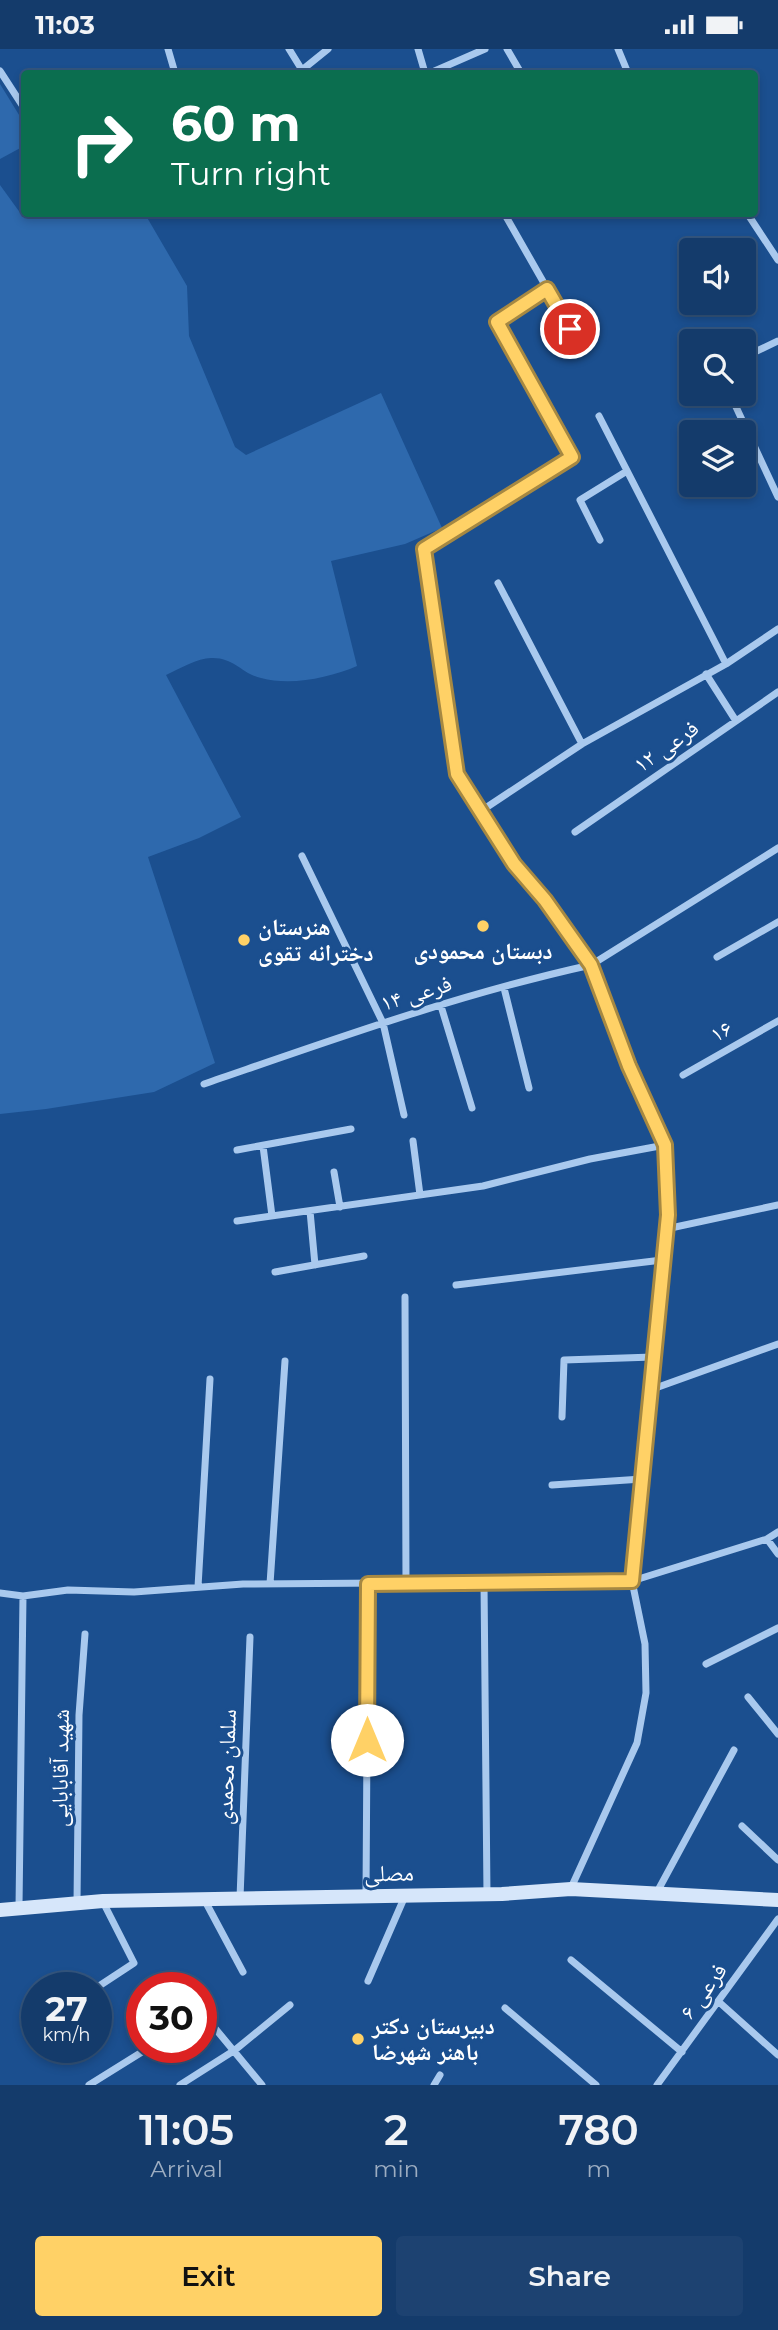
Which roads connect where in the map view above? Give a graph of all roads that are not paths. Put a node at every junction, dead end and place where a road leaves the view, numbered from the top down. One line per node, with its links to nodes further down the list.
1 (168, 49): 8 (street)
2 (289, 49): 3 (street)
3 (328, 49)
4 (418, 49): 9 (street)
5 (485, 49): 10 (street)
6 (507, 49): 11 (street)
7 (618, 49): 12 (street)
8 (174, 70)
9 (426, 70)
10 (434, 70)
11 (519, 70)
12 (627, 70)
13 (0, 71): 14 (street)
14 (21, 103)
15 (506, 217): 18 (street)
16 (750, 217): 17 (street)
17 (778, 260)
18 (547, 289): 20 (street); 34 (street)
19 (778, 341): 21 (street)
20 (581, 348)
21 (756, 351)
22 (736, 406): 25 (street)
23 (599, 416): 24 (street)
24 (627, 471): 26 (street); 29 (street)
25 (778, 497)
26 (600, 540)
27 (498, 583): 33 (street)
28 (778, 629): 29 (street)
29 (726, 664): 30 (street)
30 (706, 674): 32 (street); 33 (street)
31 (778, 692): 32 (street, فرعی ۱۲)
32 (736, 721): 35 (street, فرعی ۱۲)
33 (582, 744): 34 (street)
34 (481, 811): 40 (street)
35 (575, 832)
36 (778, 848): 40 (street, فرعی ۱۴)
37 (302, 856): 44 (street)
38 (778, 922): 39 (street)
39 (717, 957)
40 (591, 965): 41 (street, فرعی ۱۴); 52 (street)
41 (504, 988): 42 (street, فرعی ۱۴); 47 (street)
42 (441, 1006): 44 (street, فرعی ۱۴); 48 (street)
43 (778, 1021): 45 (street, ۱۶)
44 (383, 1023): 46 (street, فرعی ۱۴); 49 (street)
45 (683, 1075)
46 (205, 1084)
47 (529, 1088)
48 (471, 1108)
49 (404, 1115)
50 (351, 1129): 53 (street)
51 (413, 1141): 56 (street)
52 (665, 1145): 56 (street); 62 (street)
53 (263, 1146): 54 (street); 60 (street)
54 (237, 1150)
55 (334, 1172): 58 (street)
56 (420, 1195): 58 (street)
57 (778, 1205): 62 (street)
58 (340, 1207): 59 (street)
59 (310, 1211): 60 (street); 65 (street)
60 (272, 1216): 61 (street)
61 (237, 1221)
62 (666, 1229): 64 (street)
63 (364, 1256): 65 (street)
64 (662, 1260): 67 (street); 70 (street)
65 (315, 1265): 66 (street)
66 (275, 1272)
67 (456, 1286)
68 (405, 1297): 83 (street)
69 (778, 1344): 73 (street)
70 (653, 1357): 73 (street); 74 (street)
71 (285, 1361): 81 (street)
72 (210, 1379): 85 (street)
73 (650, 1390): 75 (street)
74 (562, 1417)
75 (642, 1479): 76 (street); 80 (street)
76 (552, 1485)
77 (778, 1532): 78 (street)
78 (767, 1539): 79 (street); 80 (street)
79 (778, 1554)
80 (632, 1581): 84 (street); 97 (street)
81 (271, 1584): 82 (street); 85 (street)
82 (368, 1584): 83 (street); 100 (street)
83 (406, 1584): 84 (street)
84 (484, 1584): 98 (street)
85 (198, 1587): 87 (street)
86 (0, 1593): 87 (street)
87 (23, 1596): 107 (street)
88 (778, 1628): 91 (street)
89 (85, 1634): 106 (street, شهید آقابابایی)
90 (250, 1637): 102 (street, سلمان محمدی)
91 (706, 1664)
92 (748, 1697): 93 (street)
93 (778, 1734)
94 (734, 1750): 99 (street)
95 (742, 1826): 96 (street)
96 (778, 1860)
97 (571, 1889): 98 (street, مصلی); 99 (street, مصلی)
98 (487, 1894): 101 (street, مصلی)
99 (656, 1894): 104 (street, مصلی)
100 (366, 1896): 101 (street, مصلی); 102 (street, مصلی)
101 (405, 1896): 113 (street)
102 (240, 1898): 103 (street, مصلی)
103 (204, 1899): 105 (street, مصلی); 111 (street)
104 (778, 1900)
105 (103, 1901): 106 (street, مصلی); 112 (street)
106 (77, 1903): 107 (street, مصلی)
107 (19, 1907): 108 (street, مصلی)
108 (0, 1910)
109 (778, 1919): 114 (street, فرعی ۶)
110 (570, 1960): 119 (street)
111 (243, 1972)
112 (112, 1977)
113 (368, 1981)
114 (719, 2002): 119 (street, فرعی ۶); 120 (street)
115 (290, 2005): 118 (street)
116 (505, 2008): 127 (street)
117 (217, 2030): 118 (street)
118 (235, 2050): 124 (street); 125 (street)
119 (682, 2052): 128 (street, فرعی ۶)
120 (778, 2055)
121 (126, 2062): 123 (street)
122 (440, 2075): 126 (street)
123 (89, 2085)
124 (180, 2085)
125 (262, 2085)
126 (434, 2085)
127 (596, 2085)
128 (657, 2085)

